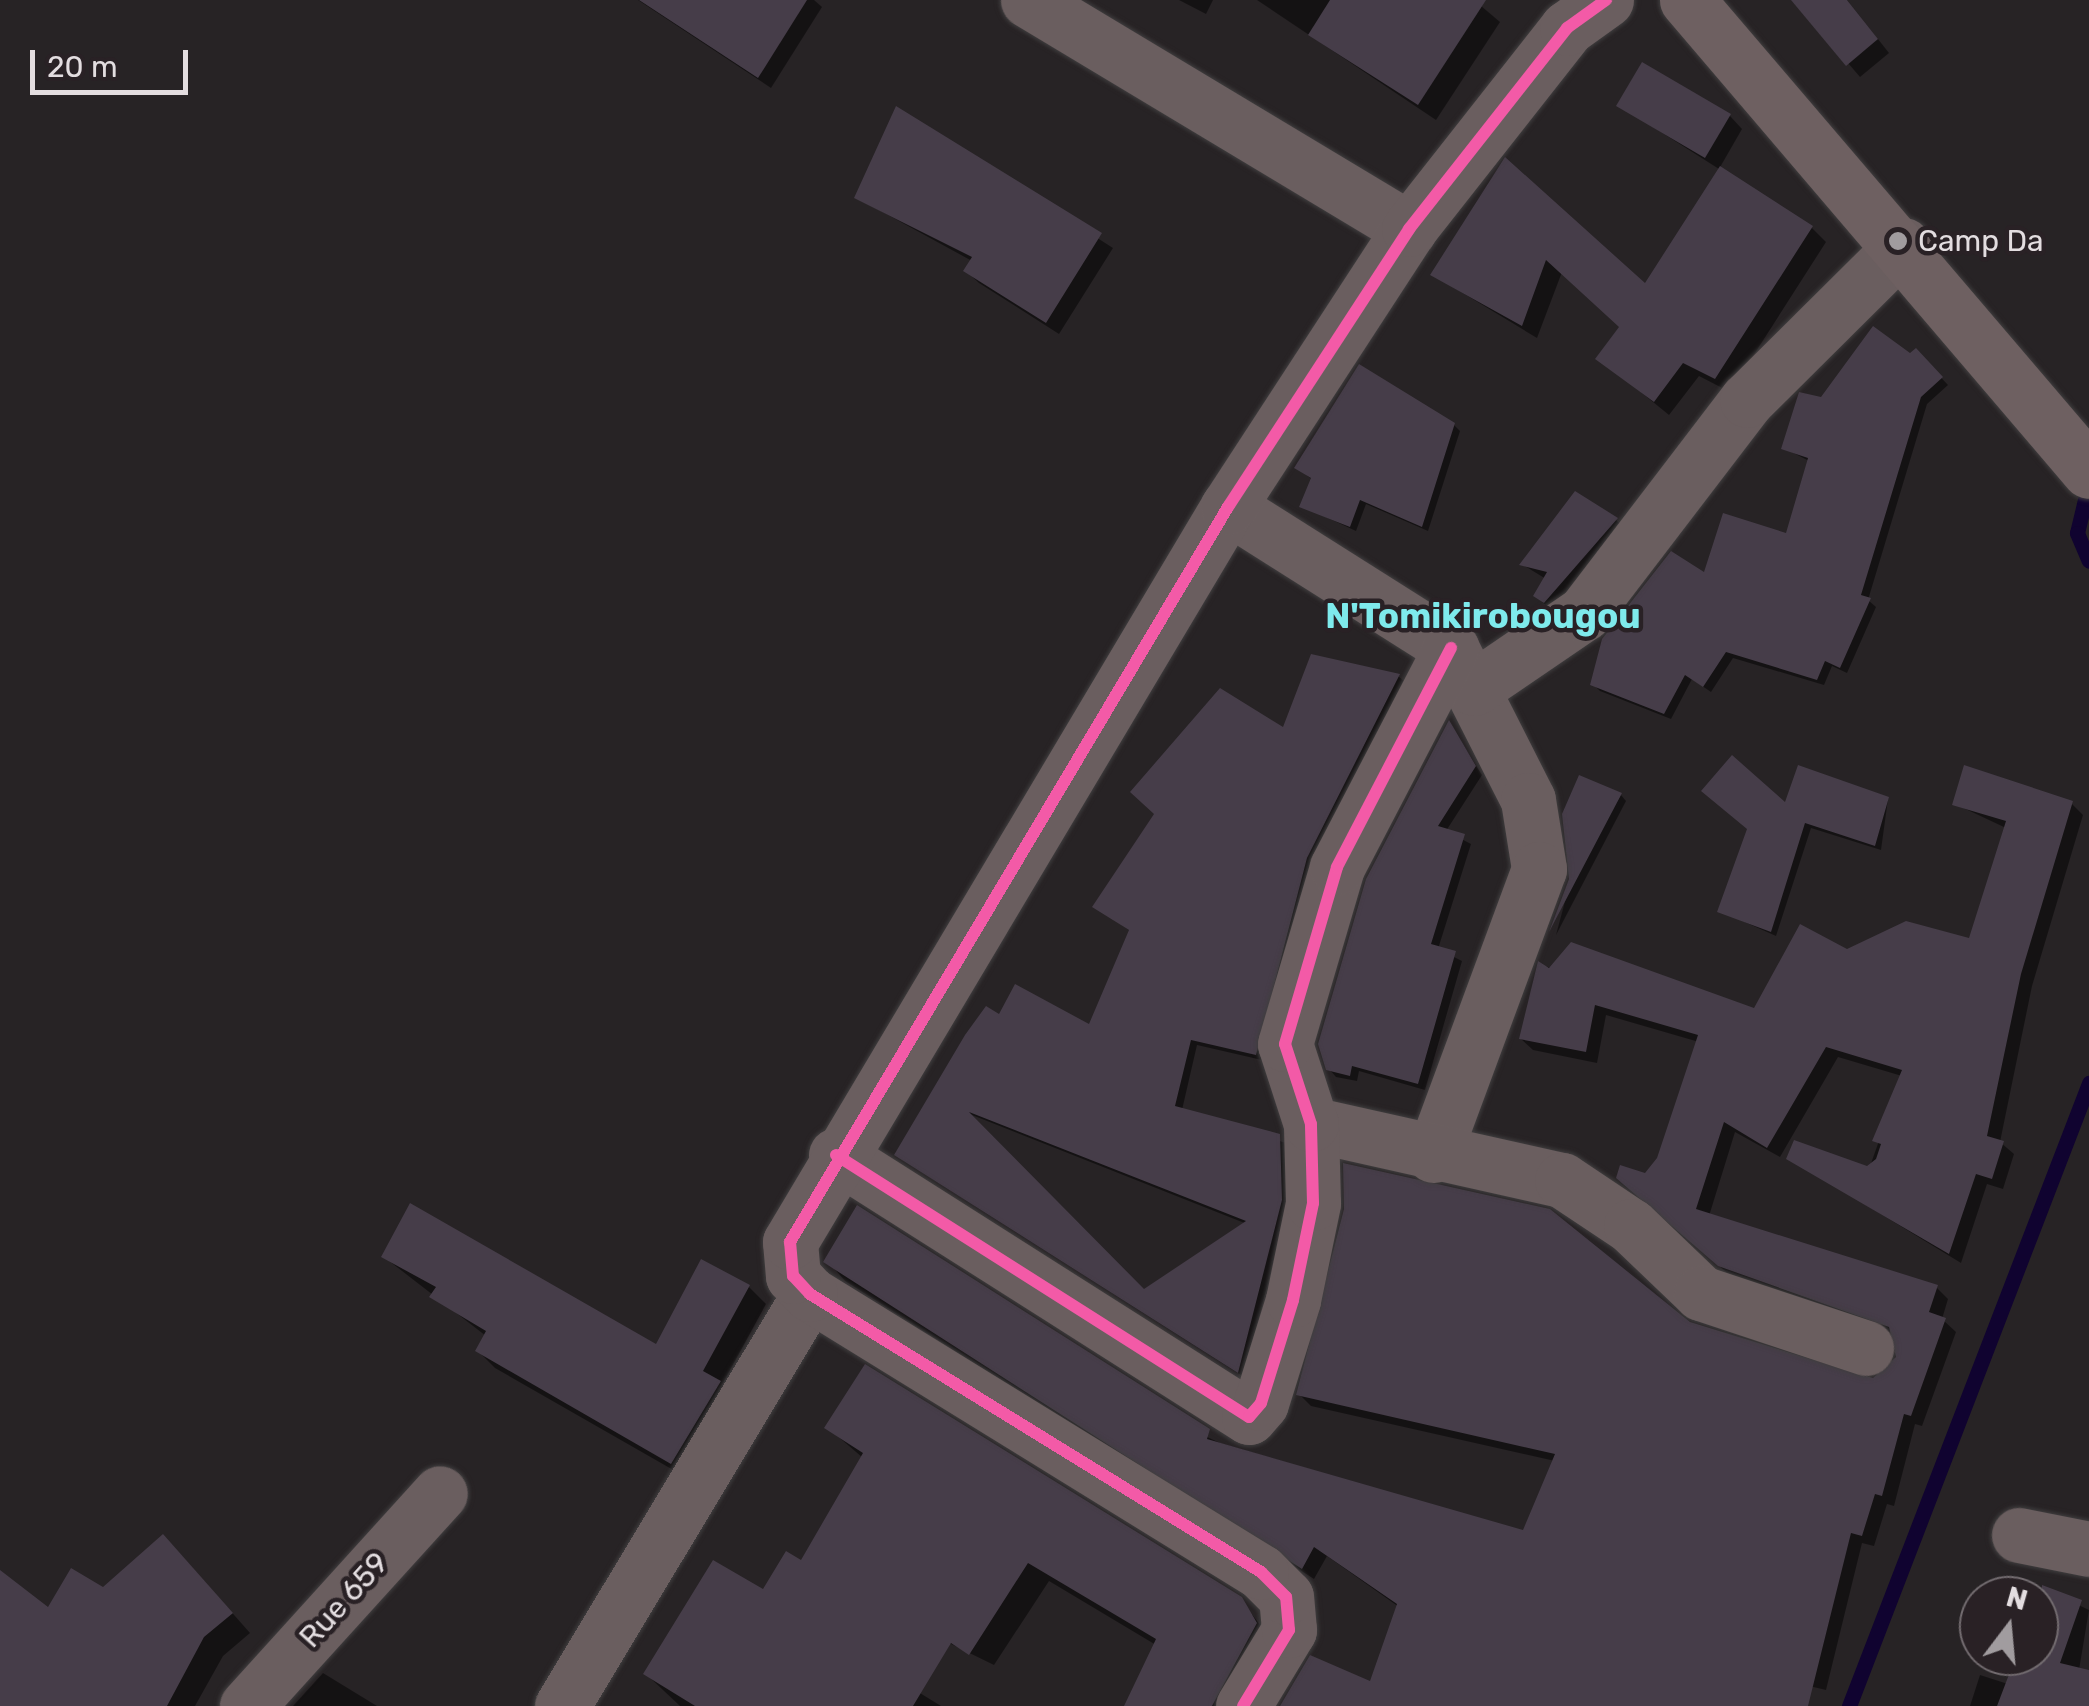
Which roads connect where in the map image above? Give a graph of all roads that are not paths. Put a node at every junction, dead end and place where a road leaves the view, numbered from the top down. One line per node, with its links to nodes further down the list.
1 (1028, 0): 4 (street)
2 (1606, 0): 4 (street)
3 (1687, 0): 5 (street)
4 (1409, 228): 7 (street)
5 (1903, 245): 6 (street); 8 (street)
6 (2089, 471)
7 (1228, 506): 8 (street); 10 (street)
8 (1462, 668): 9 (street); 11 (street)
9 (1311, 1124): 10 (street); 11 (street)
10 (836, 1156): 12 (street)
11 (1433, 1156): 13 (street)
12 (810, 1294): 18 (street); 19 (street)
13 (1866, 1348)
14 (440, 1493): 17 (street, Rue 659)
15 (2019, 1535): 16 (street)
16 (2089, 1549)
17 (247, 1706)
18 (562, 1706)
19 (1243, 1706)

